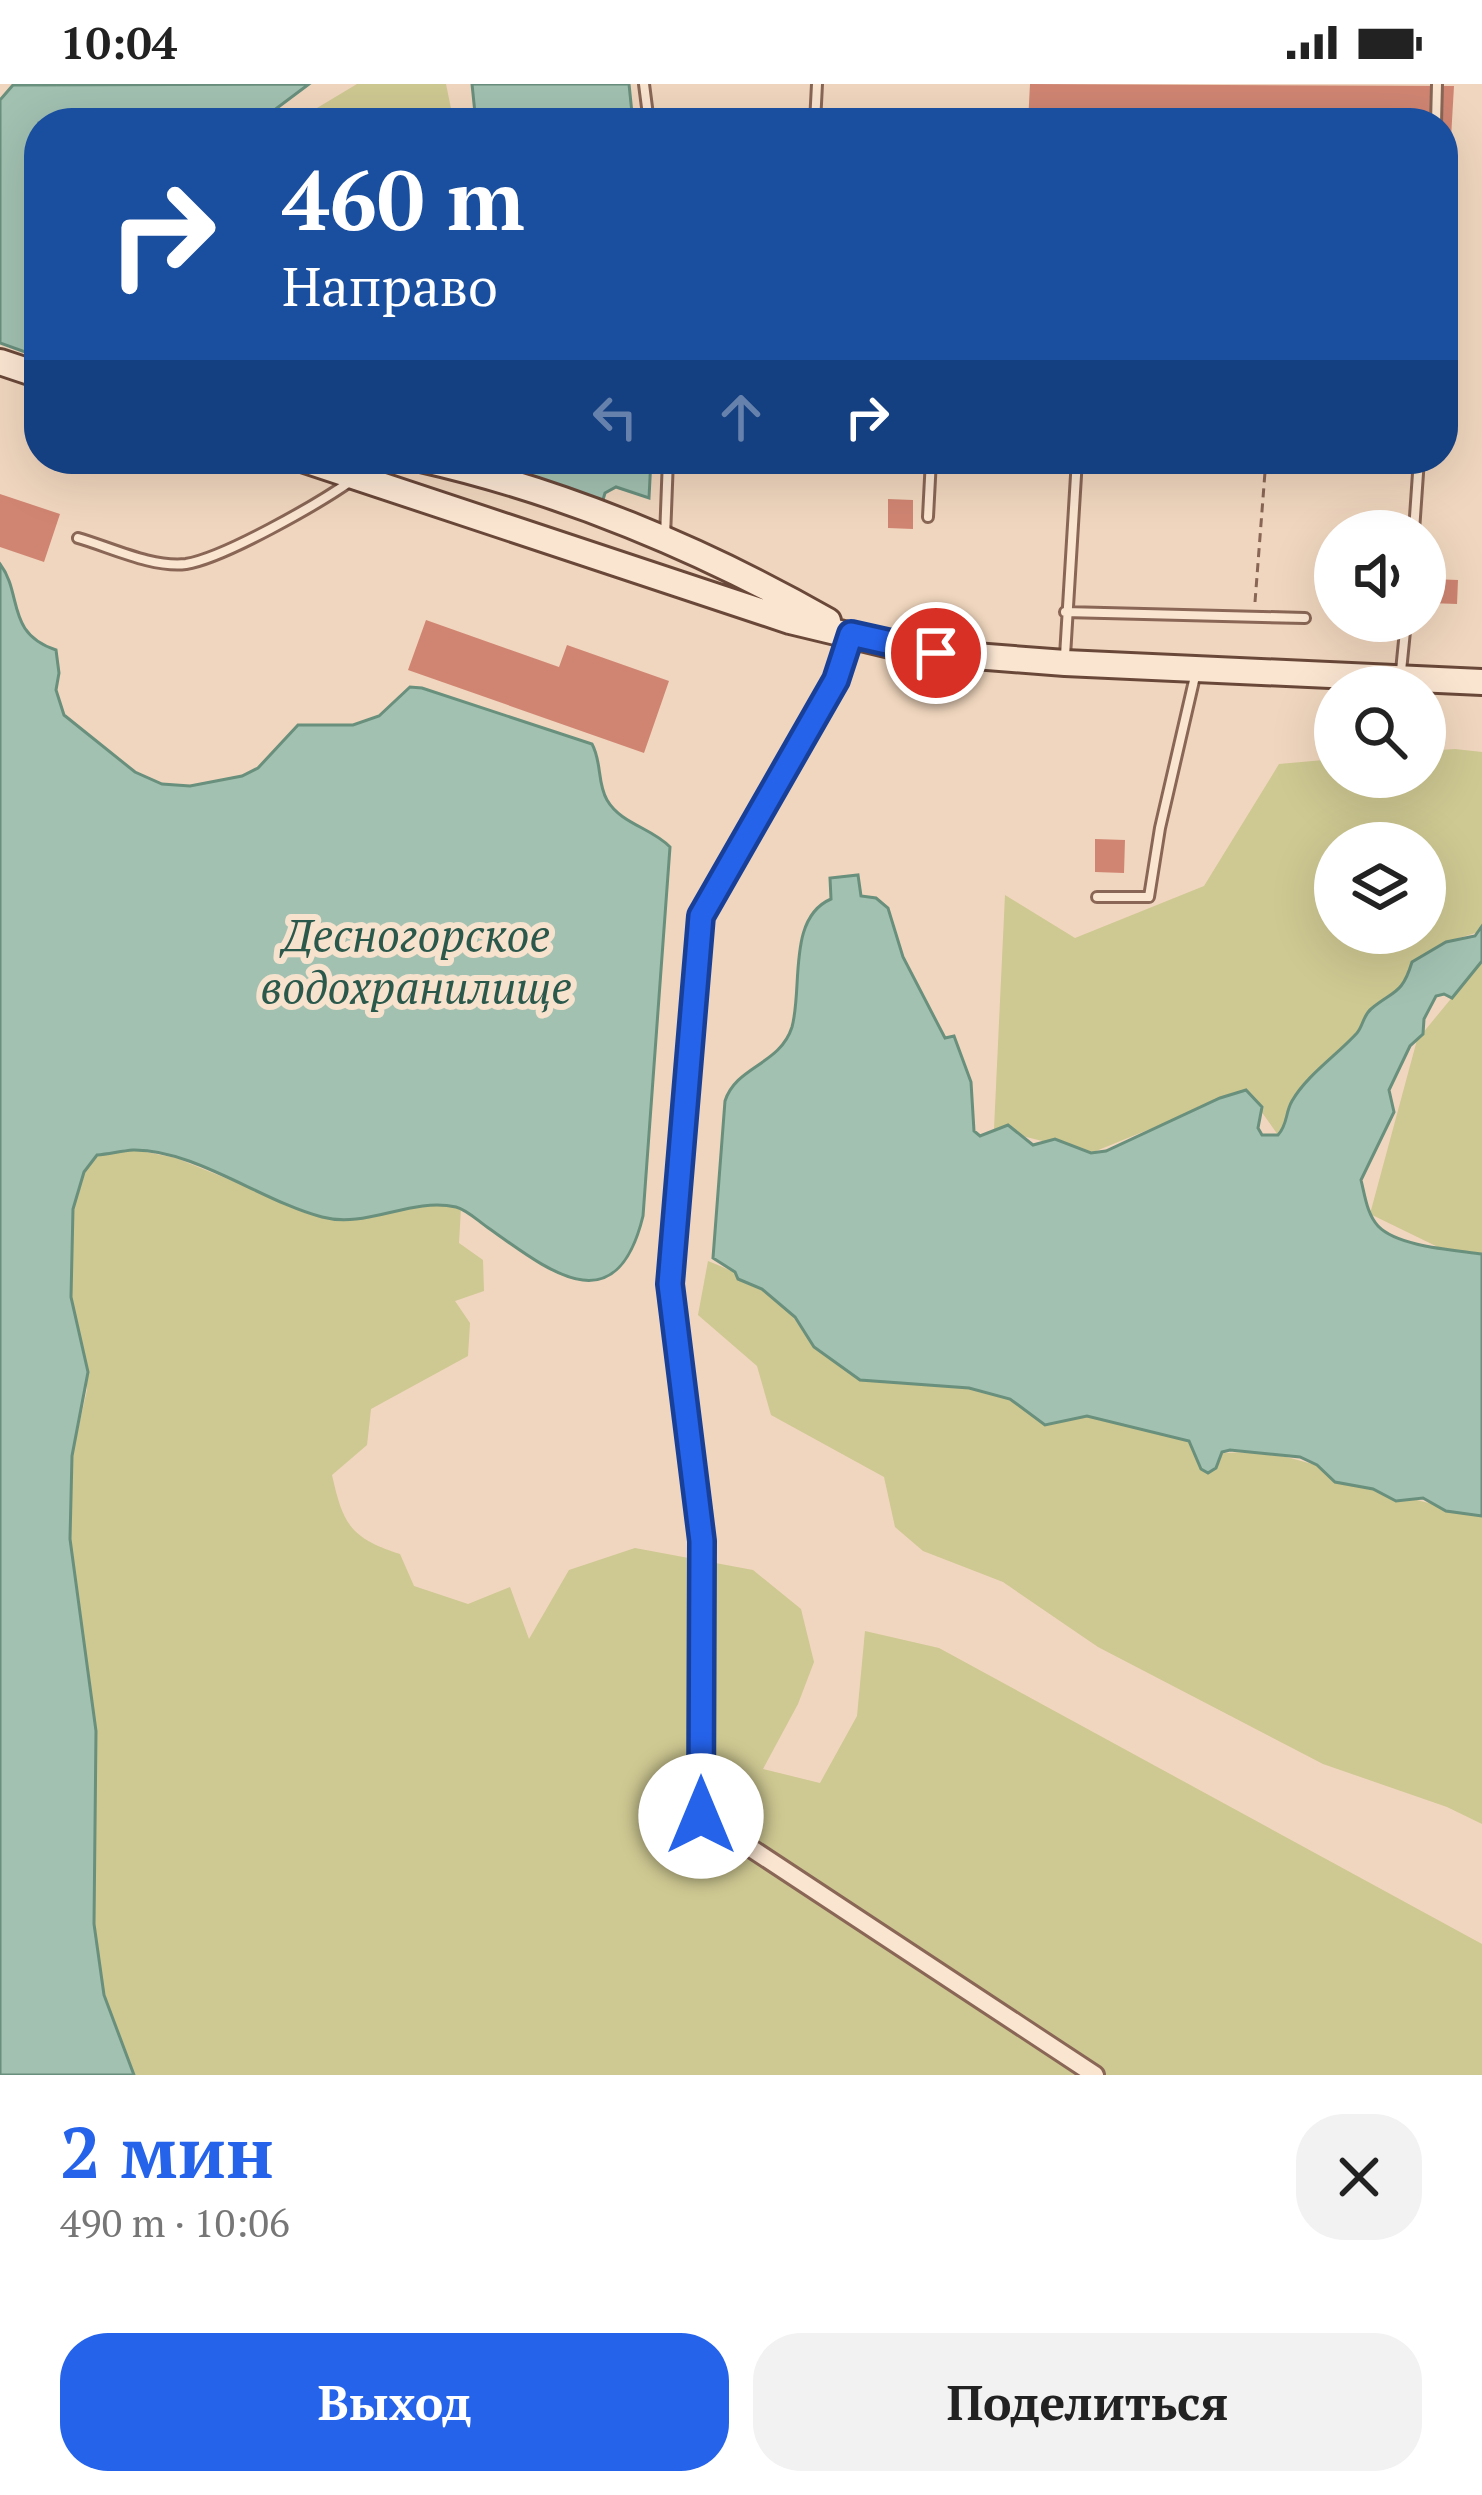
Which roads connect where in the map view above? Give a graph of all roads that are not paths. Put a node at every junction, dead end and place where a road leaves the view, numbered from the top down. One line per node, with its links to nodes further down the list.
1 (351, 474): 7 (street)
2 (479, 474): 11 (street)
3 (667, 474): 11 (lane)
4 (930, 474): 9 (lane)
5 (1076, 474): 12 (lane)
6 (1418, 474): 8 (lane)
7 (357, 476): 10 (lane); 14 (street)
8 (1415, 510)
9 (928, 518)
10 (78, 538)
11 (665, 539): 14 (street)
12 (1065, 612): 13 (lane); 15 (lane)
13 (1305, 618)
14 (851, 634): 15 (street); 21 (street)
15 (1065, 663): 16 (street)
16 (1196, 670): 17 (street); 20 (lane)
17 (1314, 675)
18 (1446, 680): 19 (street)
19 (1482, 682)
20 (1097, 897)
21 (1095, 2075)

